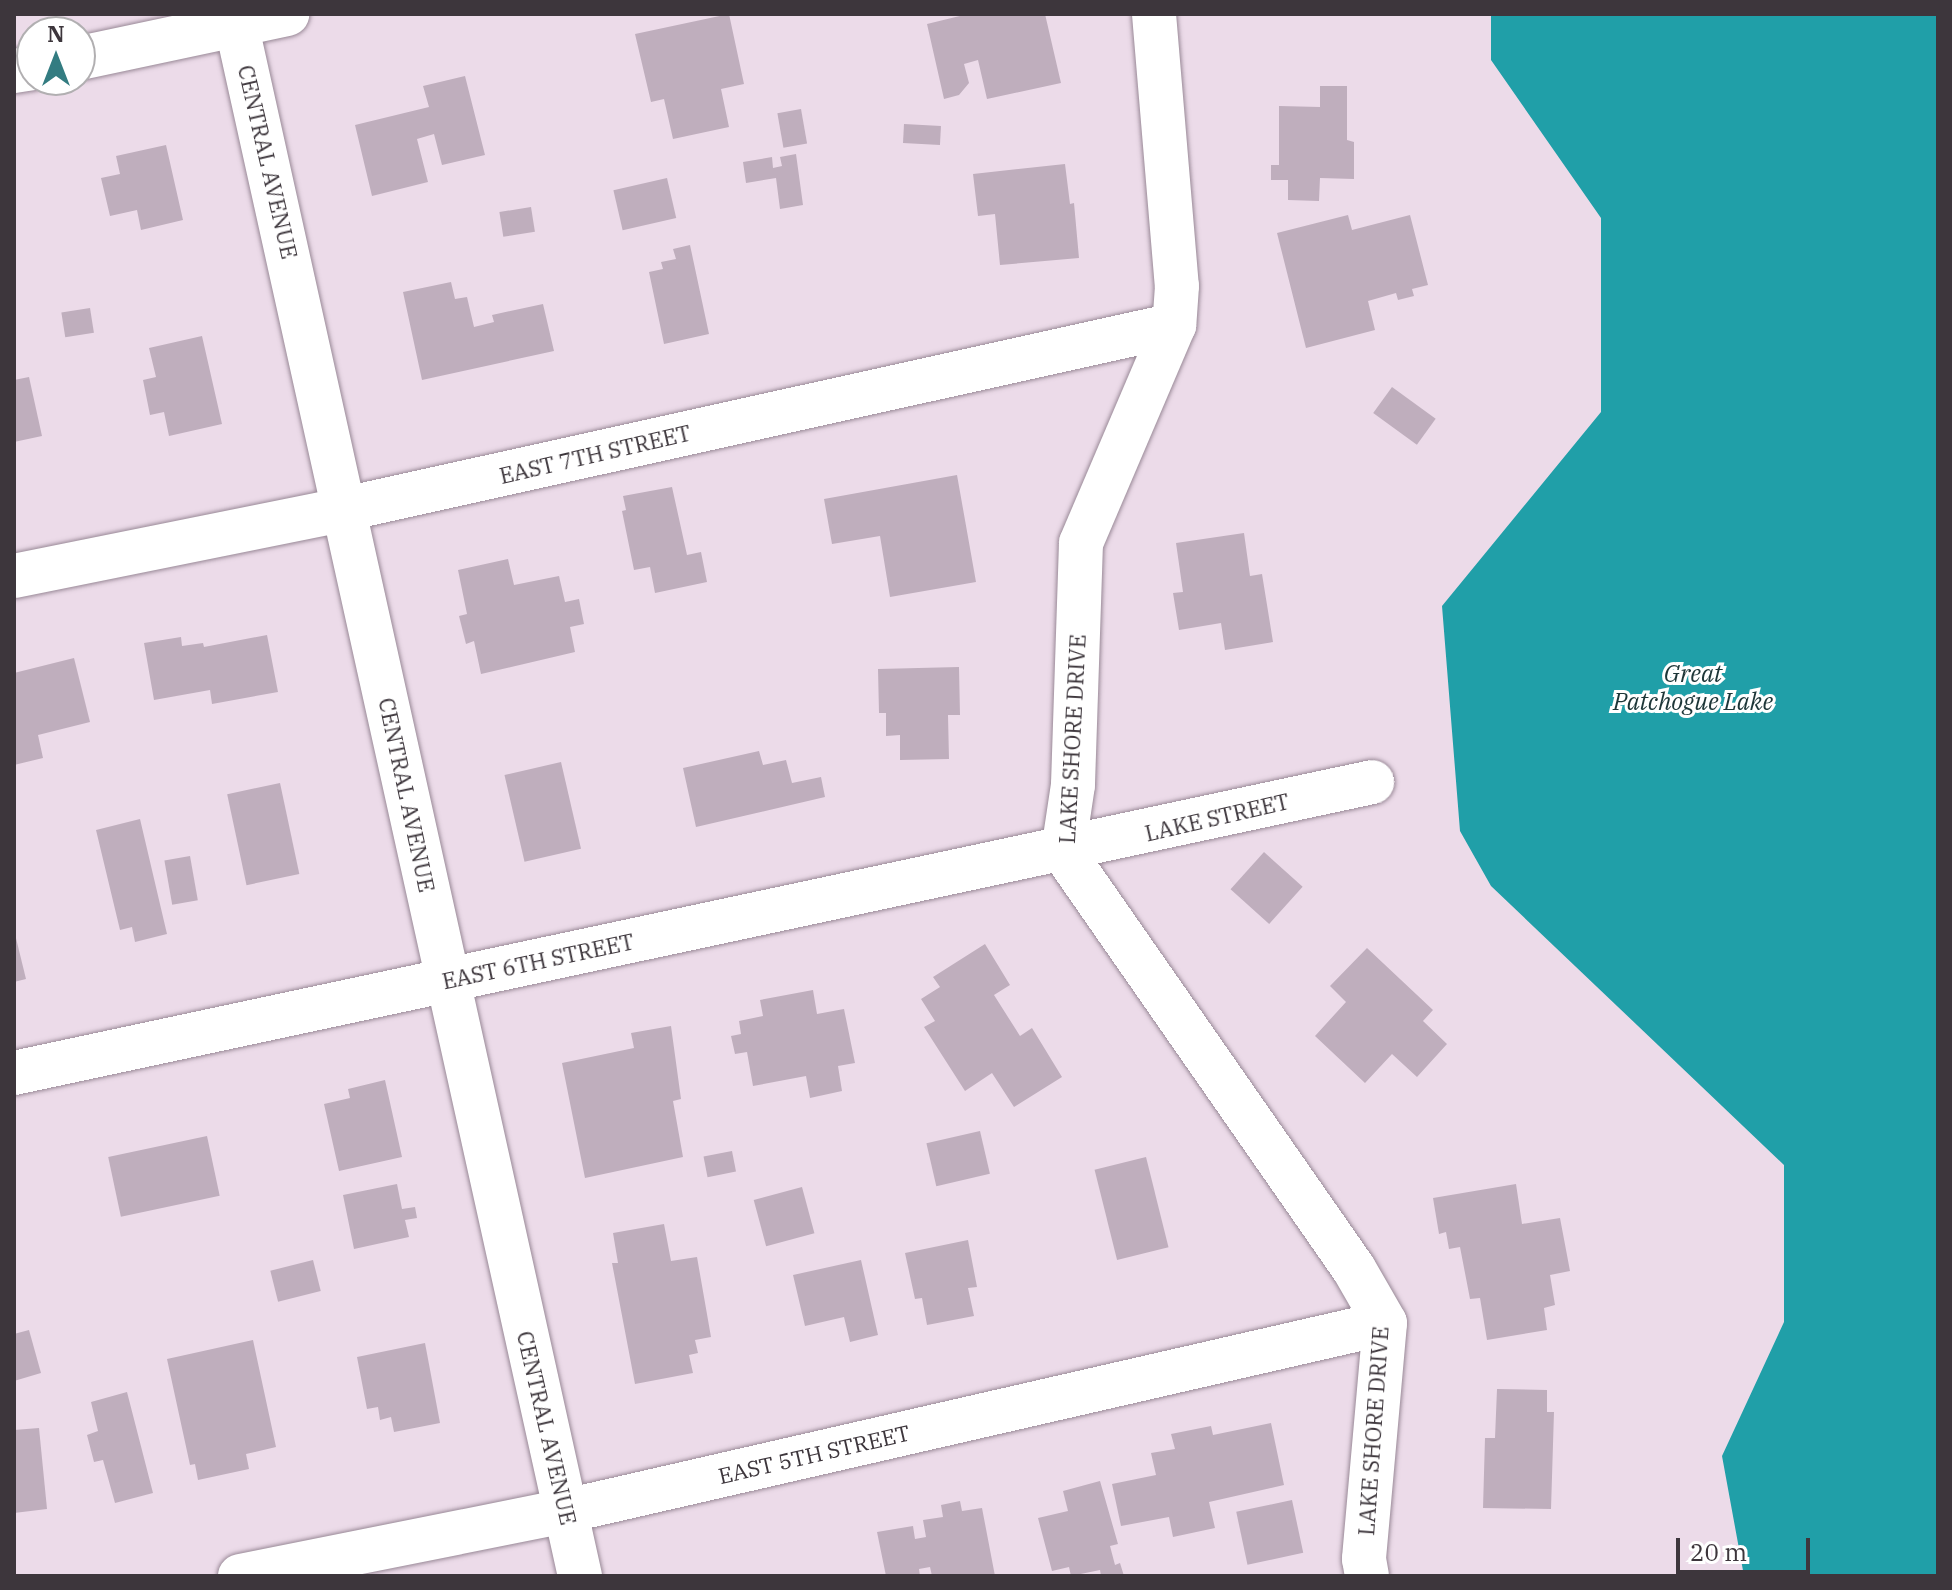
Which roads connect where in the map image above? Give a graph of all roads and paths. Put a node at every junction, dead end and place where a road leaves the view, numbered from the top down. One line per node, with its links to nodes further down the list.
1 (287, 14): 3 (street)
2 (1154, 14): 5 (street, LAKE SHORE DRIVE)
3 (236, 20): 4 (street); 6 (street, CENTRAL AVENUE)
4 (96, 54)
5 (1174, 325): 6 (street, EAST 7TH STREET); 9 (street, LAKE SHORE DRIVE)
6 (345, 509): 7 (street, EAST 7TH STREET); 10 (street, CENTRAL AVENUE)
7 (14, 576)
8 (1372, 782): 9 (street, LAKE STREET)
9 (1063, 851): 10 (street, EAST 6TH STREET); 12 (street, LAKE SHORE DRIVE)
10 (447, 980): 11 (street, EAST 6TH STREET); 13 (street, CENTRAL AVENUE)
11 (14, 1073)
12 (1385, 1323): 13 (street, EAST 5TH STREET); 16 (street, LAKE SHORE DRIVE)
13 (566, 1511): 14 (street, EAST 5TH STREET); 15 (street, CENTRAL AVENUE)
14 (240, 1576)
15 (580, 1576)
16 (1367, 1576)

